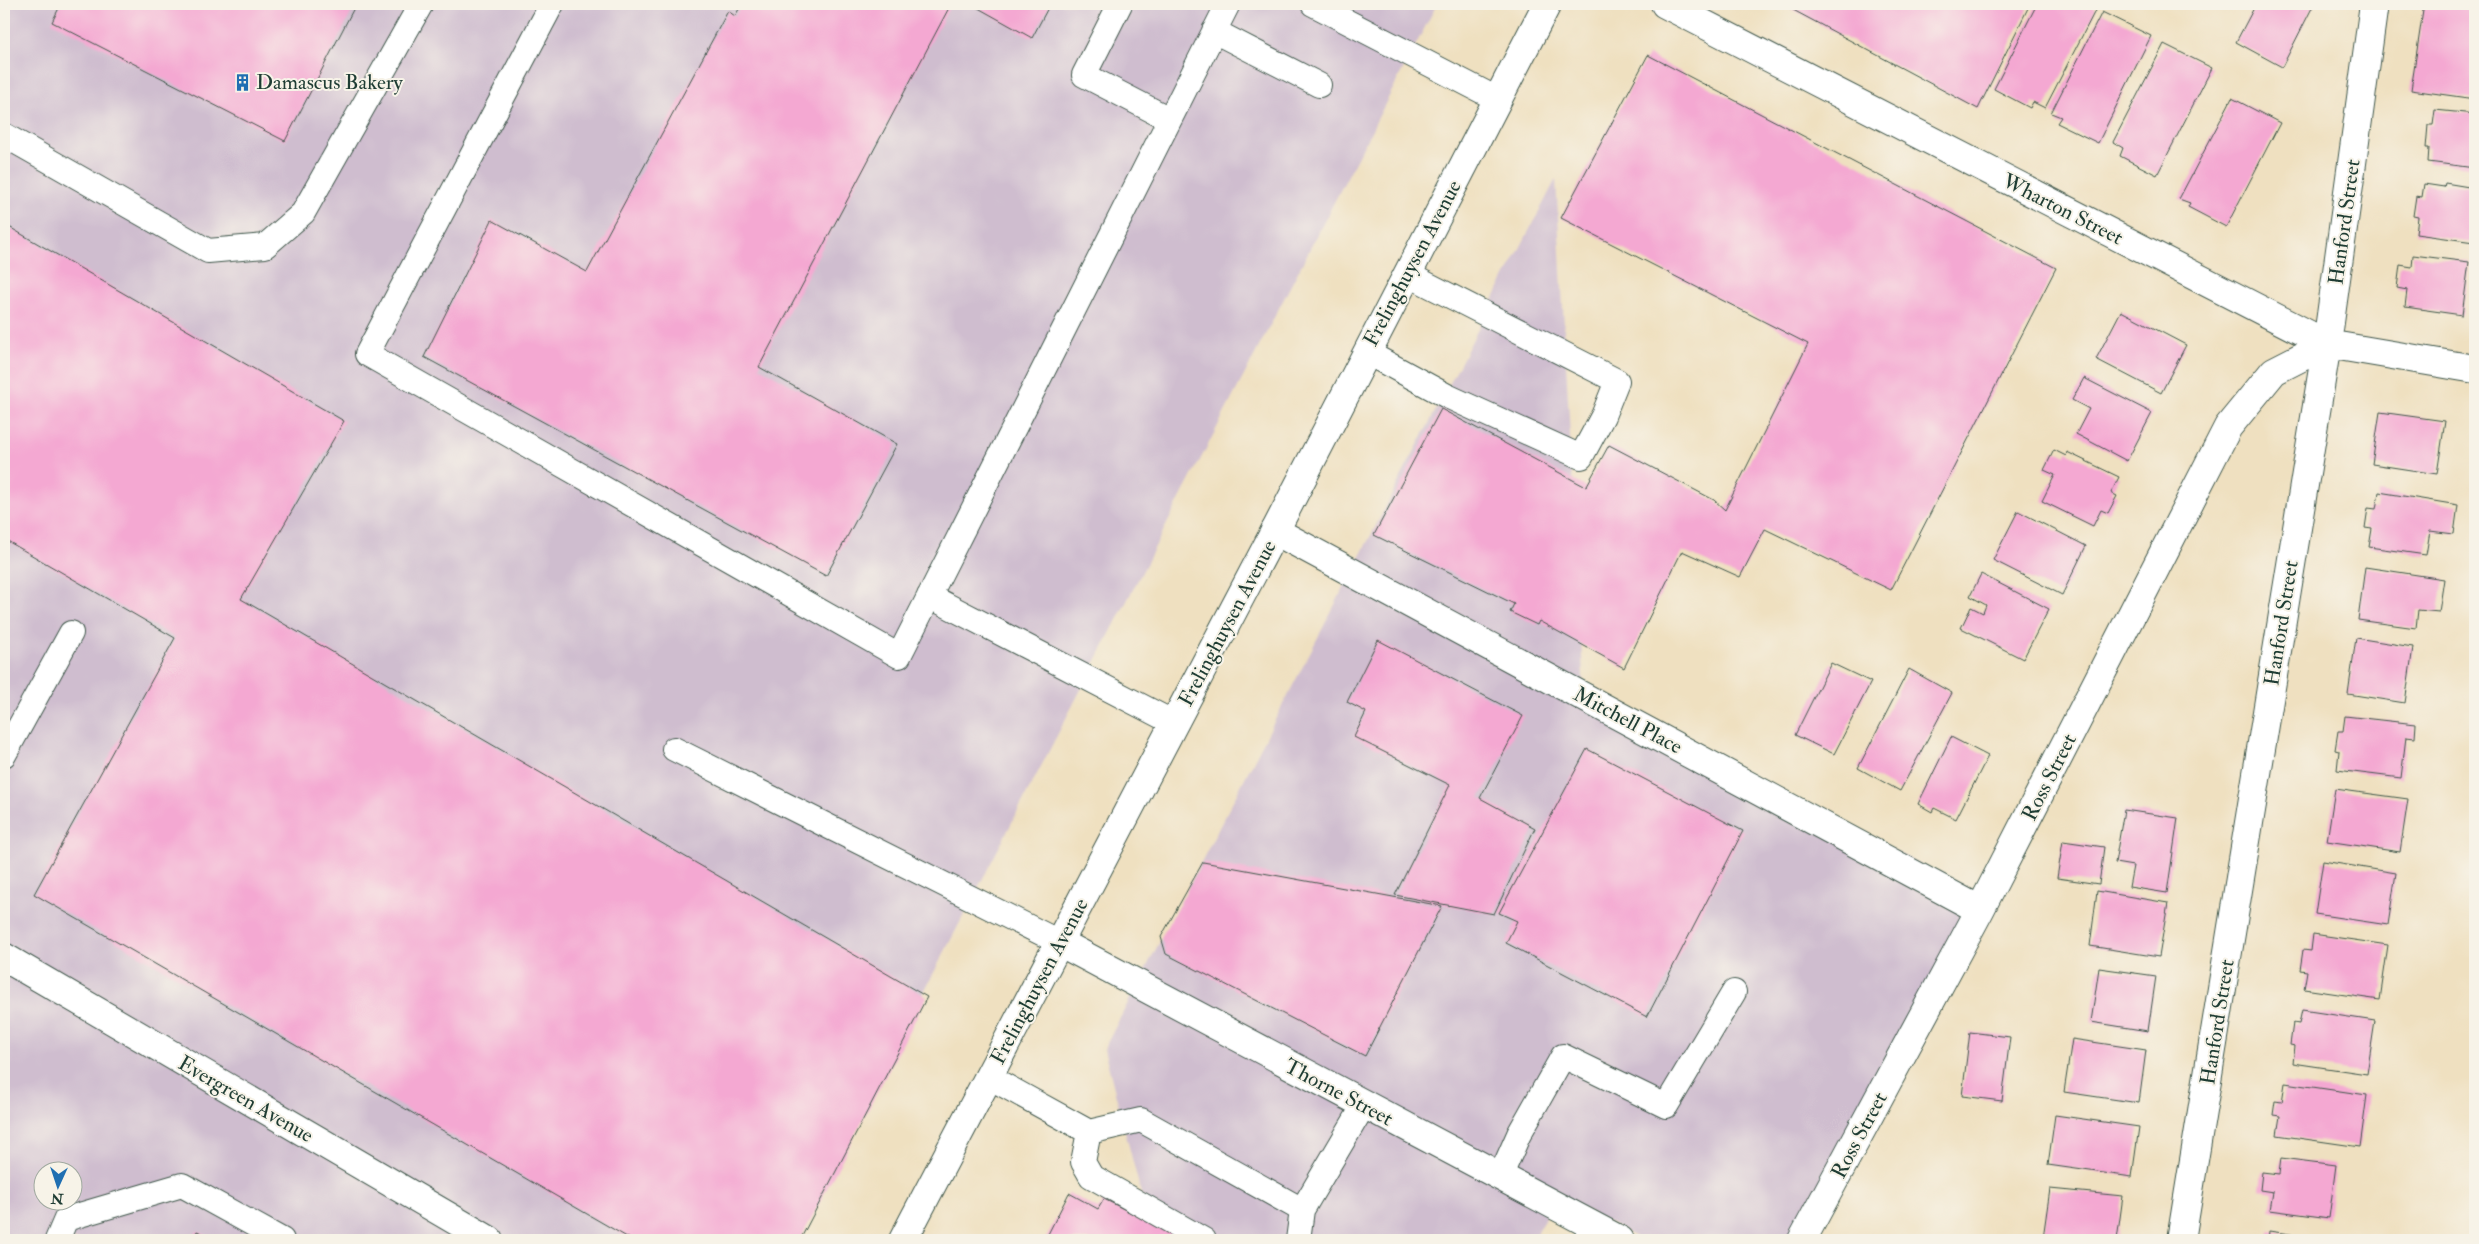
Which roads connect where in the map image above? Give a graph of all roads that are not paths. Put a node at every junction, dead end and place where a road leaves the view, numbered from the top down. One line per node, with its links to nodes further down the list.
1 (421, 4): 13 (lane)
2 (552, 4): 19 (lane)
3 (1120, 4): 12 (lane)
4 (1228, 4): 9 (lane)
5 (1313, 4): 11 (lane)
6 (1547, 4): 11 (street, Frelinghuysen Avenue)
7 (1665, 4): 15 (street, Wharton Street)
8 (2374, 4): 15 (street, Hanford Street)
9 (1214, 32): 10 (lane); 12 (lane)
10 (1320, 84)
11 (1498, 99): 14 (street, Frelinghuysen Avenue)
12 (1169, 120): 19 (lane)
13 (4, 135)
14 (1407, 274): 16 (street, Frelinghuysen Avenue); 16 (lane)
15 (2327, 344): 17 (street, Wharton Street); 24 (street, Ross Street); 41 (street, Hanford Street)
16 (1366, 352): 18 (street, Frelinghuysen Avenue)
17 (2475, 369)
18 (1275, 531): 21 (street, Frelinghuysen Avenue); 24 (street, Mitchell Place)
19 (929, 596): 21 (lane)
20 (71, 634): 23 (lane)
21 (1174, 723): 25 (street, Frelinghuysen Avenue)
22 (674, 748): 25 (lane)
23 (4, 755)
24 (1980, 910): 40 (street, Ross Street)
25 (1059, 942): 28 (street, Frelinghuysen Avenue); 29 (street, Thorne Street)
26 (4, 957): 35 (street, Evergreen Avenue)
27 (1734, 992): 31 (lane)
28 (989, 1077): 30 (lane); 36 (street, Frelinghuysen Avenue)
29 (1364, 1105): 31 (street, Thorne Street); 32 (lane)
30 (1090, 1132): 32 (lane); 37 (lane)
31 (1500, 1177): 39 (street, Thorne Street)
32 (1302, 1210): 38 (lane)
33 (56, 1240): 34 (lane)
34 (282, 1240)
35 (488, 1240)
36 (903, 1240)
37 (1204, 1240)
38 (1298, 1240)
39 (1620, 1240)
40 (1802, 1240)
41 (2181, 1240)

